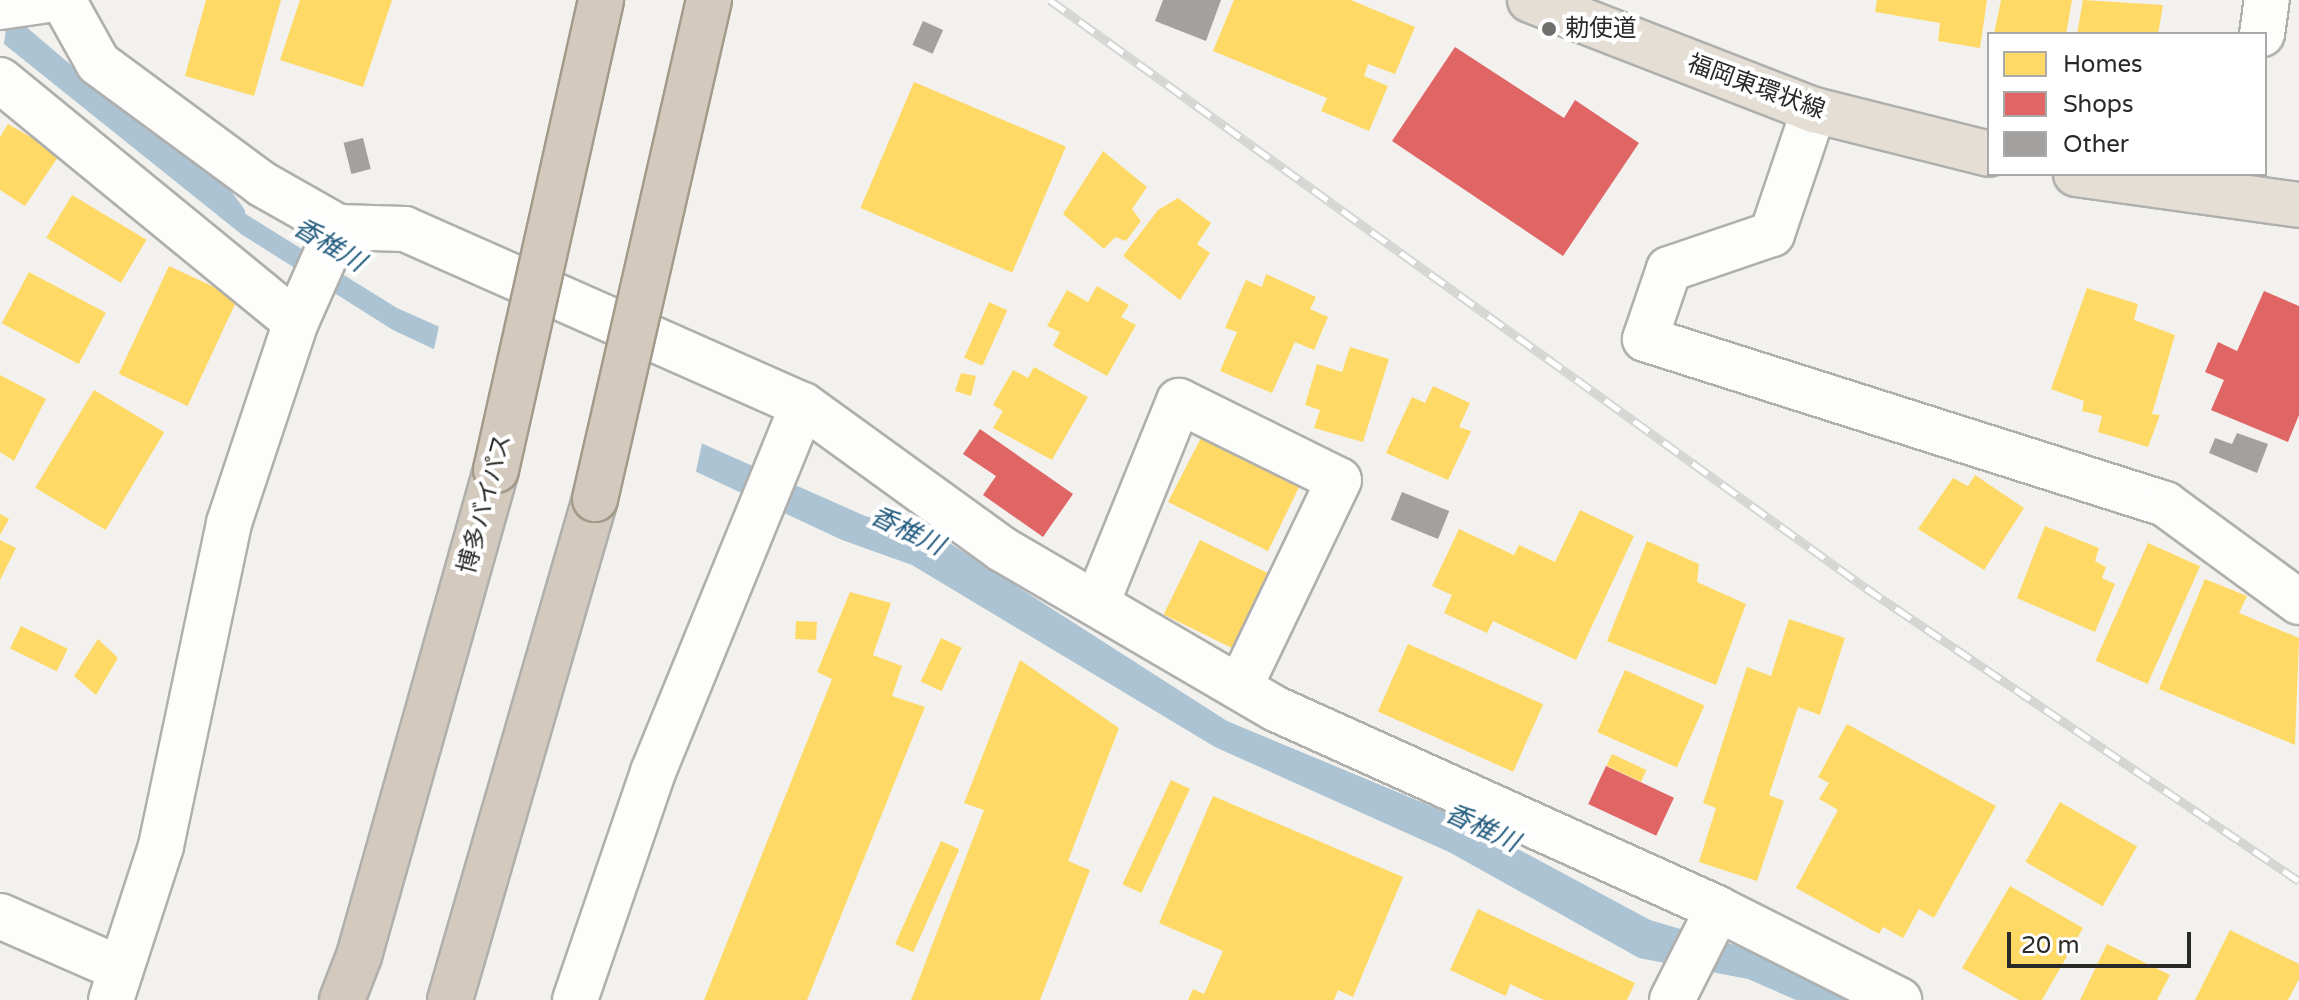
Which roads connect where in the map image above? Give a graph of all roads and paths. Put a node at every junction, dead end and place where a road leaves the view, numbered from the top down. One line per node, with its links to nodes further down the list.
1 (48, 0): 7 (street)
2 (63, 0): 15 (street)
3 (601, 0): 24 (highway, 博多バイパス, bridge)
4 (709, 0): 25 (highway, bridge)
5 (2267, 0): 8 (street)
6 (1555, 6): 10 (main road, 福岡東環状線)
7 (0, 7)
8 (2262, 32)
9 (0, 80): 16 (street)
10 (1814, 110): 11 (main road, 福岡東環状線); 18 (street)
11 (1987, 153)
12 (2102, 176): 13 (main road)
13 (2242, 187): 14 (main road)
14 (2299, 205)
15 (338, 227): 16 (street); 17 (street)
16 (296, 322): 23 (street)
17 (803, 405): 19 (street); 26 (street)
18 (2299, 602)
19 (1097, 603): 20 (street); 20 (street)
20 (1240, 687): 21 (street)
21 (1718, 909): 27 (street); 28 (street)
22 (0, 916): 23 (street)
23 (116, 984)
24 (342, 1000)
25 (450, 1000)
26 (575, 1000)
27 (1672, 1000)
28 (1899, 1000)

